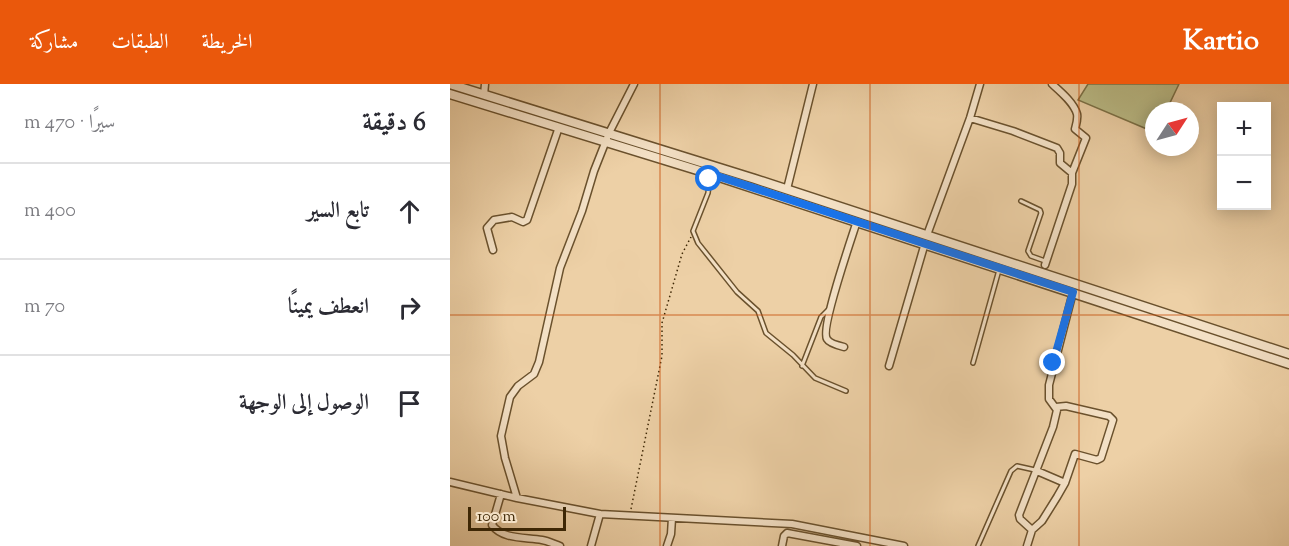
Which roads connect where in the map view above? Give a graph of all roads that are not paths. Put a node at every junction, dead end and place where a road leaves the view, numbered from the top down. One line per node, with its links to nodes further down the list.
1 (450, 84): 8 (street)
2 (485, 84): 8 (street)
3 (634, 84): 11 (street)
4 (813, 84): 14 (street)
5 (980, 84): 9 (street)
6 (1052, 84): 12 (street)
7 (450, 94): 10 (street)
8 (484, 95): 11 (street)
9 (970, 118): 12 (street); 17 (street)
10 (559, 127): 11 (street); 18 (street)
11 (608, 137): 13 (street); 14 (street); 35 (street)
12 (1072, 173): 19 (street)
13 (711, 174): 16 (street); 27 (lane)
14 (787, 189): 17 (street)
15 (1021, 201): 19 (lane)
16 (857, 221): 17 (street); 22 (street)
17 (926, 239): 20 (street); 24 (street); 28 (street)
18 (493, 250)
19 (1046, 263)
20 (1000, 268): 21 (street); 25 (lane)
21 (1073, 292): 26 (street); 30 (street)
22 (830, 308): 23 (street); 27 (lane)
23 (844, 347)
24 (1289, 354)
25 (973, 363)
26 (1289, 364)
27 (802, 366): 29 (lane)
28 (889, 366)
29 (846, 391)
30 (1056, 407): 31 (street); 33 (street)
31 (1037, 471): 33 (street); 38 (street); 45 (lane)
32 (450, 482): 34 (street)
33 (1065, 483): 38 (street)
34 (501, 494): 35 (street); 39 (street)
35 (517, 498): 36 (street)
36 (600, 514): 37 (street); 40 (street)
37 (672, 518): 41 (street); 44 (street)
38 (1032, 530): 46 (street)
39 (560, 546)
40 (591, 546)
41 (667, 546)
42 (782, 546): 43 (street)
43 (857, 546)
44 (904, 546)
45 (978, 546)
46 (1027, 546)

